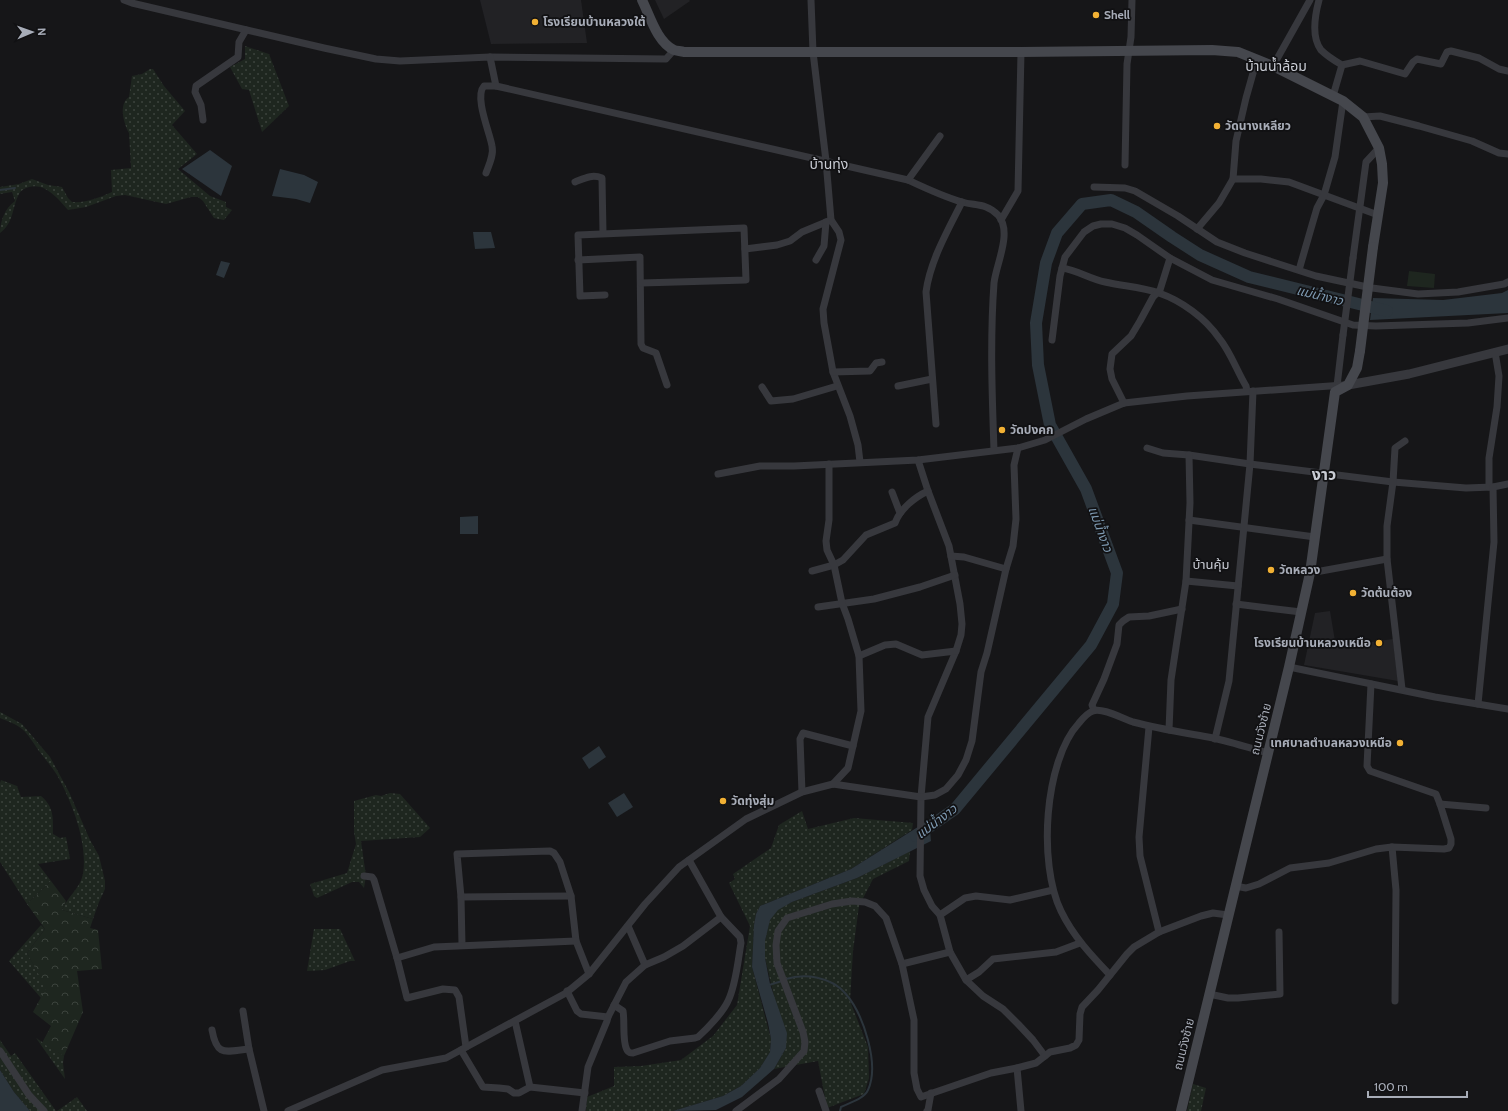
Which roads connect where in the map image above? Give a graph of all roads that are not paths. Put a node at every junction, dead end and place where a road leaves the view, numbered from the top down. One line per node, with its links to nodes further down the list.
1 (124, 0): 7 (street)
2 (642, 0): 8 (main road)
3 (811, 0): 10 (street)
4 (1132, 0): 9 (street)
5 (1310, 0): 15 (street)
6 (1319, 0): 14 (street)
7 (246, 30): 12 (street); 21 (street)
8 (674, 50): 10 (main road); 12 (street)
9 (1129, 51): 11 (main road); 13 (main road); 26 (street)
10 (813, 52): 11 (main road); 25 (street)
11 (1021, 52): 36 (street)
12 (490, 57): 17 (street)
13 (1257, 59): 15 (main road); 28 (street)
14 (1342, 65): 16 (street); 18 (street)
15 (1273, 66): 18 (main road)
16 (1508, 71)
17 (496, 86): 25 (street); 27 (street)
18 (1333, 96): 19 (main road)
19 (1343, 101): 20 (main road); 32 (street)
20 (1363, 117): 23 (main road); 24 (street)
21 (203, 120)
22 (940, 136): 29 (street)
23 (1379, 148): 34 (street); 35 (main road)
24 (1508, 154)
25 (826, 161): 29 (street); 37 (street)
26 (1125, 164)
27 (486, 173)
28 (1233, 179): 32 (street); 38 (street)
29 (908, 180): 33 (street)
30 (575, 182): 39 (street)
31 (1094, 187): 38 (street)
32 (1324, 195): 34 (street); 45 (street)
33 (962, 202): 36 (street); 56 (street)
34 (1360, 209): 35 (street); 58 (street, bridge)
35 (1378, 215): 58 (main road, bridge)
36 (1001, 220): 68 (street)
37 (828, 221): 40 (street); 43 (street); 55 (street)
38 (1197, 229): 45 (street)
39 (603, 233): 40 (street); 42 (street)
40 (745, 248): 47 (street)
41 (1170, 258): 44 (street); 48 (street); 50 (street)
42 (578, 260): 47 (street); 49 (street)
43 (816, 260)
44 (1062, 268): 48 (street); 51 (street)
45 (1299, 270): 46 (street)
46 (1508, 282)
47 (641, 283): 57 (street)
48 (1158, 292): 62 (street); 63 (street)
49 (605, 295)
50 (1508, 318)
51 (1052, 340)
52 (1508, 349): 53 (street)
53 (1494, 352): 58 (street); 78 (street)
54 (882, 362): 55 (street)
55 (833, 372): 59 (street)
56 (932, 379): 60 (street); 64 (street)
57 (667, 385)
58 (1342, 385): 62 (street); 74 (main road, ถนนวังซ้าย)
59 (837, 386): 61 (street); 71 (street)
60 (898, 386)
61 (762, 387)
62 (1250, 391): 63 (street); 73 (street)
63 (1124, 403): 66 (street)
64 (936, 424)
65 (1405, 441): 76 (street)
66 (1018, 448): 68 (street); 88 (street)
67 (1147, 448): 69 (street)
68 (994, 450): 70 (street)
69 (1189, 455): 73 (street); 82 (street)
70 (918, 460): 71 (street); 79 (street)
71 (860, 462): 72 (street)
72 (829, 464): 75 (street); 87 (street)
73 (1250, 464): 74 (street); 83 (street)
74 (1325, 473): 76 (street); 84 (main road, ถนนวังซ้าย)
75 (718, 474)
76 (1394, 482): 78 (street); 86 (street)
77 (1508, 484): 78 (street)
78 (1491, 487): 104 (street)
79 (928, 491): 81 (street); 85 (street)
80 (892, 492): 81 (street)
81 (900, 513): 87 (street)
82 (1189, 520): 83 (street); 92 (street)
83 (1243, 527): 84 (street); 93 (street)
84 (1315, 537): 90 (main road, ถนนวังซ้าย)
85 (951, 556): 88 (street); 91 (street)
86 (1387, 559): 90 (street); 103 (street)
87 (834, 565): 89 (street); 94 (street)
88 (1006, 569): 114 (street)
89 (812, 571)
90 (1310, 573): 98 (main road, ถนนวังซ้าย)
91 (955, 575): 94 (street); 99 (street)
92 (1186, 581): 93 (street); 97 (street)
93 (1238, 586): 95 (street)
94 (842, 603): 96 (street); 100 (street)
95 (1236, 604): 98 (street); 109 (street)
96 (818, 607)
97 (1182, 609): 106 (street); 108 (street)
98 (1301, 612): 101 (main road, ถนนวังซ้าย)
99 (956, 651): 100 (street); 114 (street)
100 (859, 656): 110 (street)
101 (1289, 667): 102 (street); 111 (main road, ถนนวังซ้าย)
102 (1371, 684): 103 (street); 115 (street)
103 (1402, 689): 104 (street)
104 (1478, 704): 105 (street)
105 (1508, 709)
106 (1094, 710): 107 (street); 121 (street)
107 (1149, 726): 108 (street); 128 (street)
108 (1169, 730): 109 (street)
109 (1215, 738): 111 (street)
110 (853, 746): 112 (street); 113 (street)
111 (1268, 753): 120 (main road, ถนนวังซ้าย)
112 (833, 784): 113 (street); 114 (street)
113 (802, 792): 118 (street)
114 (921, 797): 125 (street)
115 (1440, 804): 116 (street); 117 (street)
116 (1486, 808)
117 (1392, 846): 120 (street); 142 (street)
118 (689, 860): 126 (street); 127 (street)
119 (364, 876): 134 (street)
120 (1235, 886): 124 (main road, ถนนวังซ้าย)
121 (1053, 890): 125 (street); 131 (street)
122 (571, 896): 123 (street); 123 (street); 130 (street)
123 (461, 897): 132 (street)
124 (1228, 914): 128 (street); 141 (main road, ถนนวังซ้าย)
125 (940, 915): 133 (street)
126 (721, 917): 136 (street); 143 (street)
127 (628, 926): 136 (street); 137 (street)
128 (1159, 932): 138 (street)
129 (1278, 932): 141 (street)
130 (576, 941): 132 (street); 137 (street)
131 (1080, 943): 138 (street); 139 (street)
132 (462, 945): 134 (street)
133 (950, 952): 135 (street); 139 (street)
134 (397, 958): 149 (street)
135 (902, 964): 156 (street); 161 (street)
136 (645, 966): 143 (street)
137 (589, 974): 140 (street)
138 (1110, 975): 151 (street)
139 (966, 980): 151 (street)
140 (567, 991): 145 (street); 146 (street)
141 (1209, 994): 165 (main road, ถนนวังซ้าย)
142 (1395, 1001)
143 (614, 1005): 145 (street)
144 (243, 1011): 148 (street)
145 (608, 1017): 155 (street)
146 (515, 1021): 149 (street); 153 (street)
147 (212, 1030): 148 (street)
148 (249, 1049): 158 (street)
149 (463, 1049): 153 (street); 159 (street)
150 (0, 1051): 157 (street)
151 (1045, 1056): 152 (street)
152 (1017, 1068): 156 (street); 164 (street)
153 (530, 1086): 155 (street)
154 (819, 1091): 162 (street)
155 (586, 1093): 160 (street)
156 (931, 1093): 163 (street)
157 (44, 1111)
158 (264, 1111)
159 (288, 1111)
160 (582, 1111)
161 (736, 1111)
162 (826, 1111)
163 (927, 1111)
164 (1021, 1111)
165 (1181, 1111)

